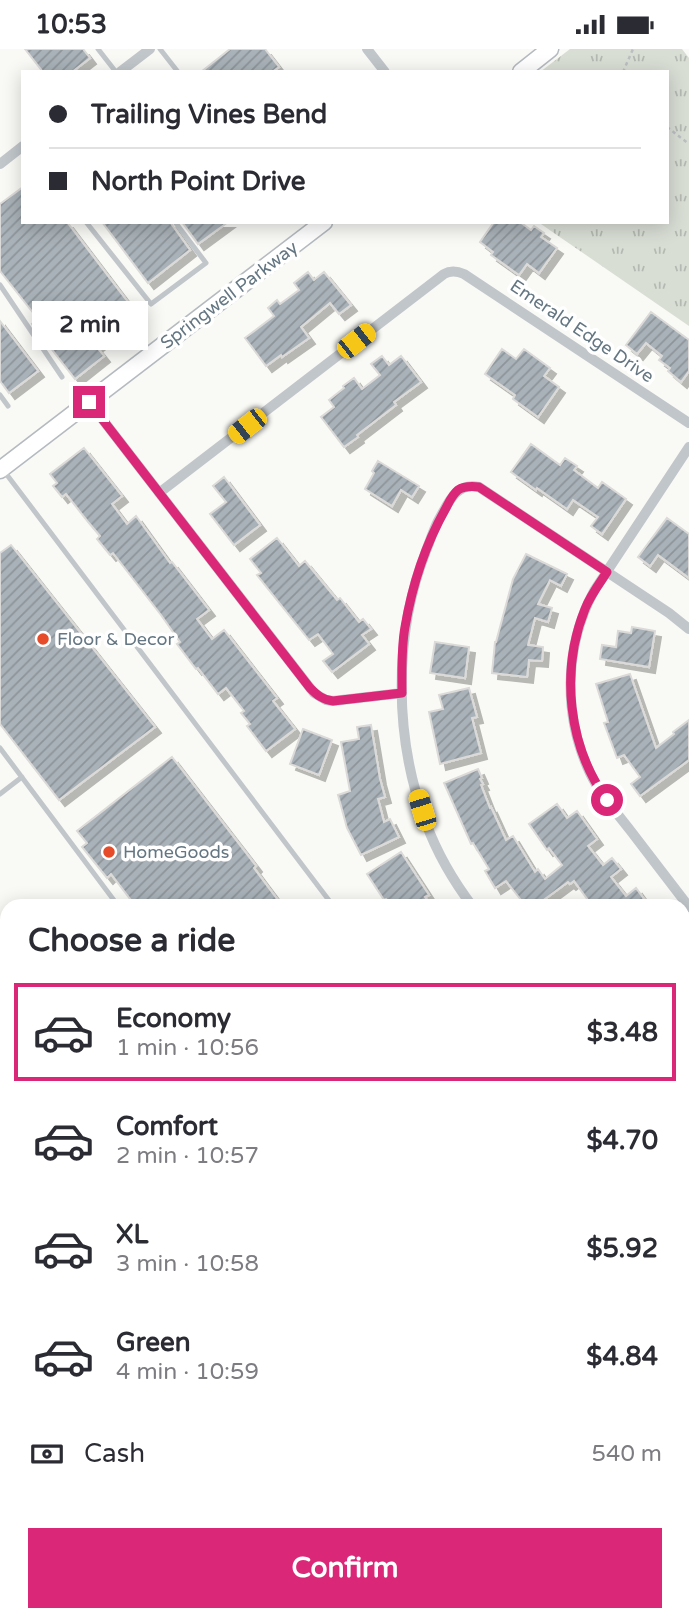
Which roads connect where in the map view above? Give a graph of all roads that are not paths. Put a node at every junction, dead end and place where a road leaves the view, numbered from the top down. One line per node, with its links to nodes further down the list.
1 (98, 49): 6 (lane)
2 (150, 49): 7 (street)
3 (160, 49): 8 (lane)
4 (367, 49): 9 (street)
5 (550, 49): 10 (street)
6 (116, 70)
7 (121, 70)
8 (176, 70)
9 (383, 70)
10 (524, 70)
11 (21, 147): 12 (street)
12 (0, 163)
13 (88, 224): 14 (lane)
14 (177, 224)
15 (321, 224): 19 (street, Springwell Parkway)
16 (0, 285): 17 (lane)
17 (62, 377)
18 (0, 395): 20 (lane)
19 (89, 402): 23 (street, Springwell Parkway); 24 (street)
20 (8, 406)
21 (689, 423): 24 (street, Emerald Edge Drive)
22 (689, 447): 25 (street)
23 (1, 469): 32 (lane)
24 (159, 493): 27 (street)
25 (607, 572): 26 (street); 27 (street); 34 (street)
26 (689, 629)
27 (402, 693): 33 (street)
28 (0, 748): 29 (lane)
29 (22, 777): 30 (lane); 31 (lane)
30 (0, 794)
31 (114, 899)
32 (328, 899)
33 (468, 899)
34 (683, 899)

